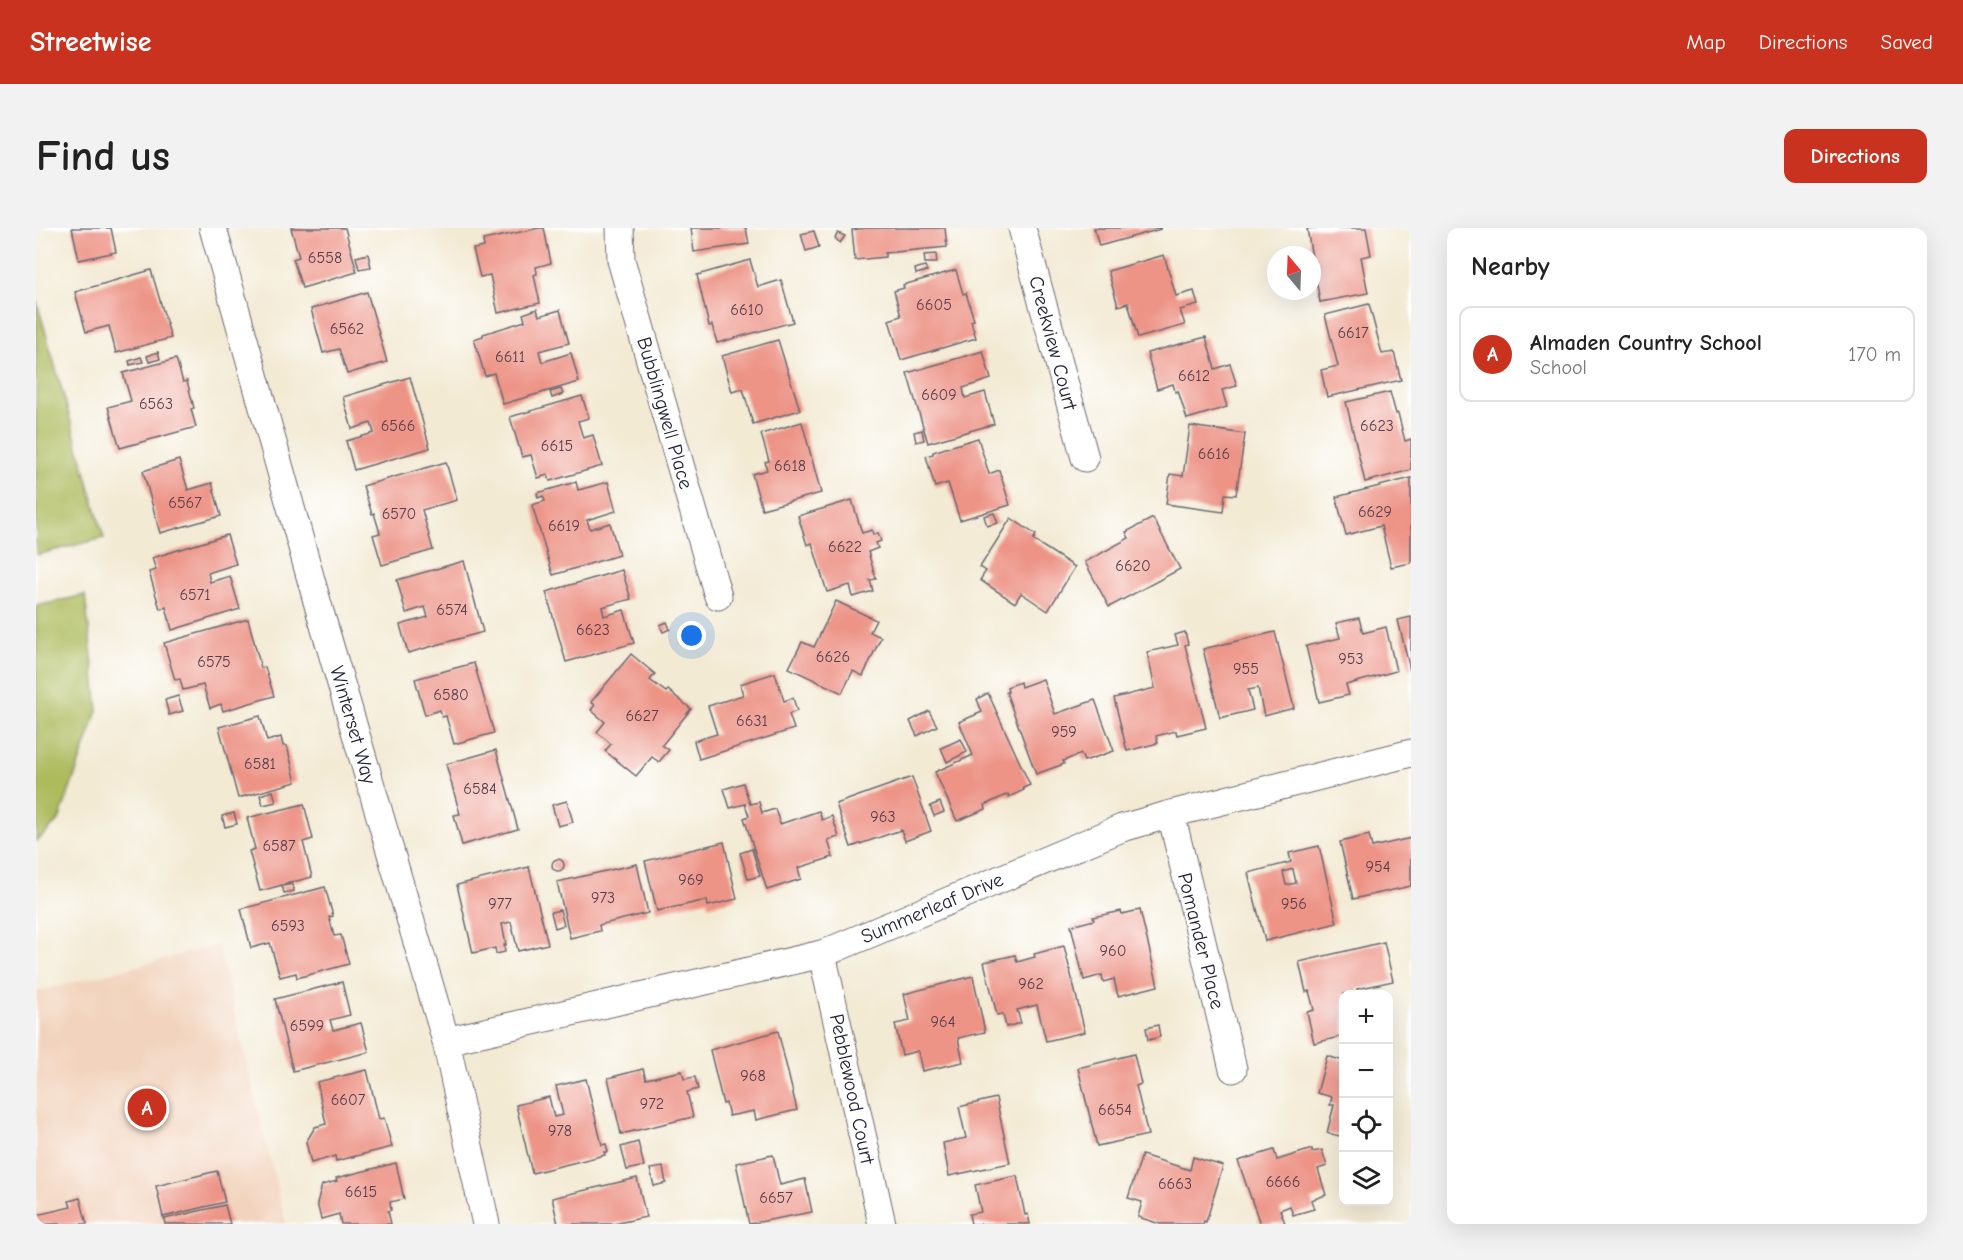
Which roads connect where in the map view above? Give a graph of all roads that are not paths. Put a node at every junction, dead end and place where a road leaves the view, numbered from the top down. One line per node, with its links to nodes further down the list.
1 (213, 228): 9 (street, Winterset Way)
2 (620, 228): 5 (street, Bubblingwell Place)
3 (1022, 228): 4 (street, Creekview Court)
4 (1085, 458)
5 (718, 596)
6 (1411, 753): 7 (street, Summerleaf Drive)
7 (1170, 814): 8 (street, Summerleaf Drive); 10 (street, Pomander Place)
8 (822, 954): 9 (street, Summerleaf Drive); 12 (street, Pebblewood Court)
9 (446, 1041): 11 (street, Winterset Way)
10 (1233, 1069)
11 (486, 1224)
12 (882, 1224)

